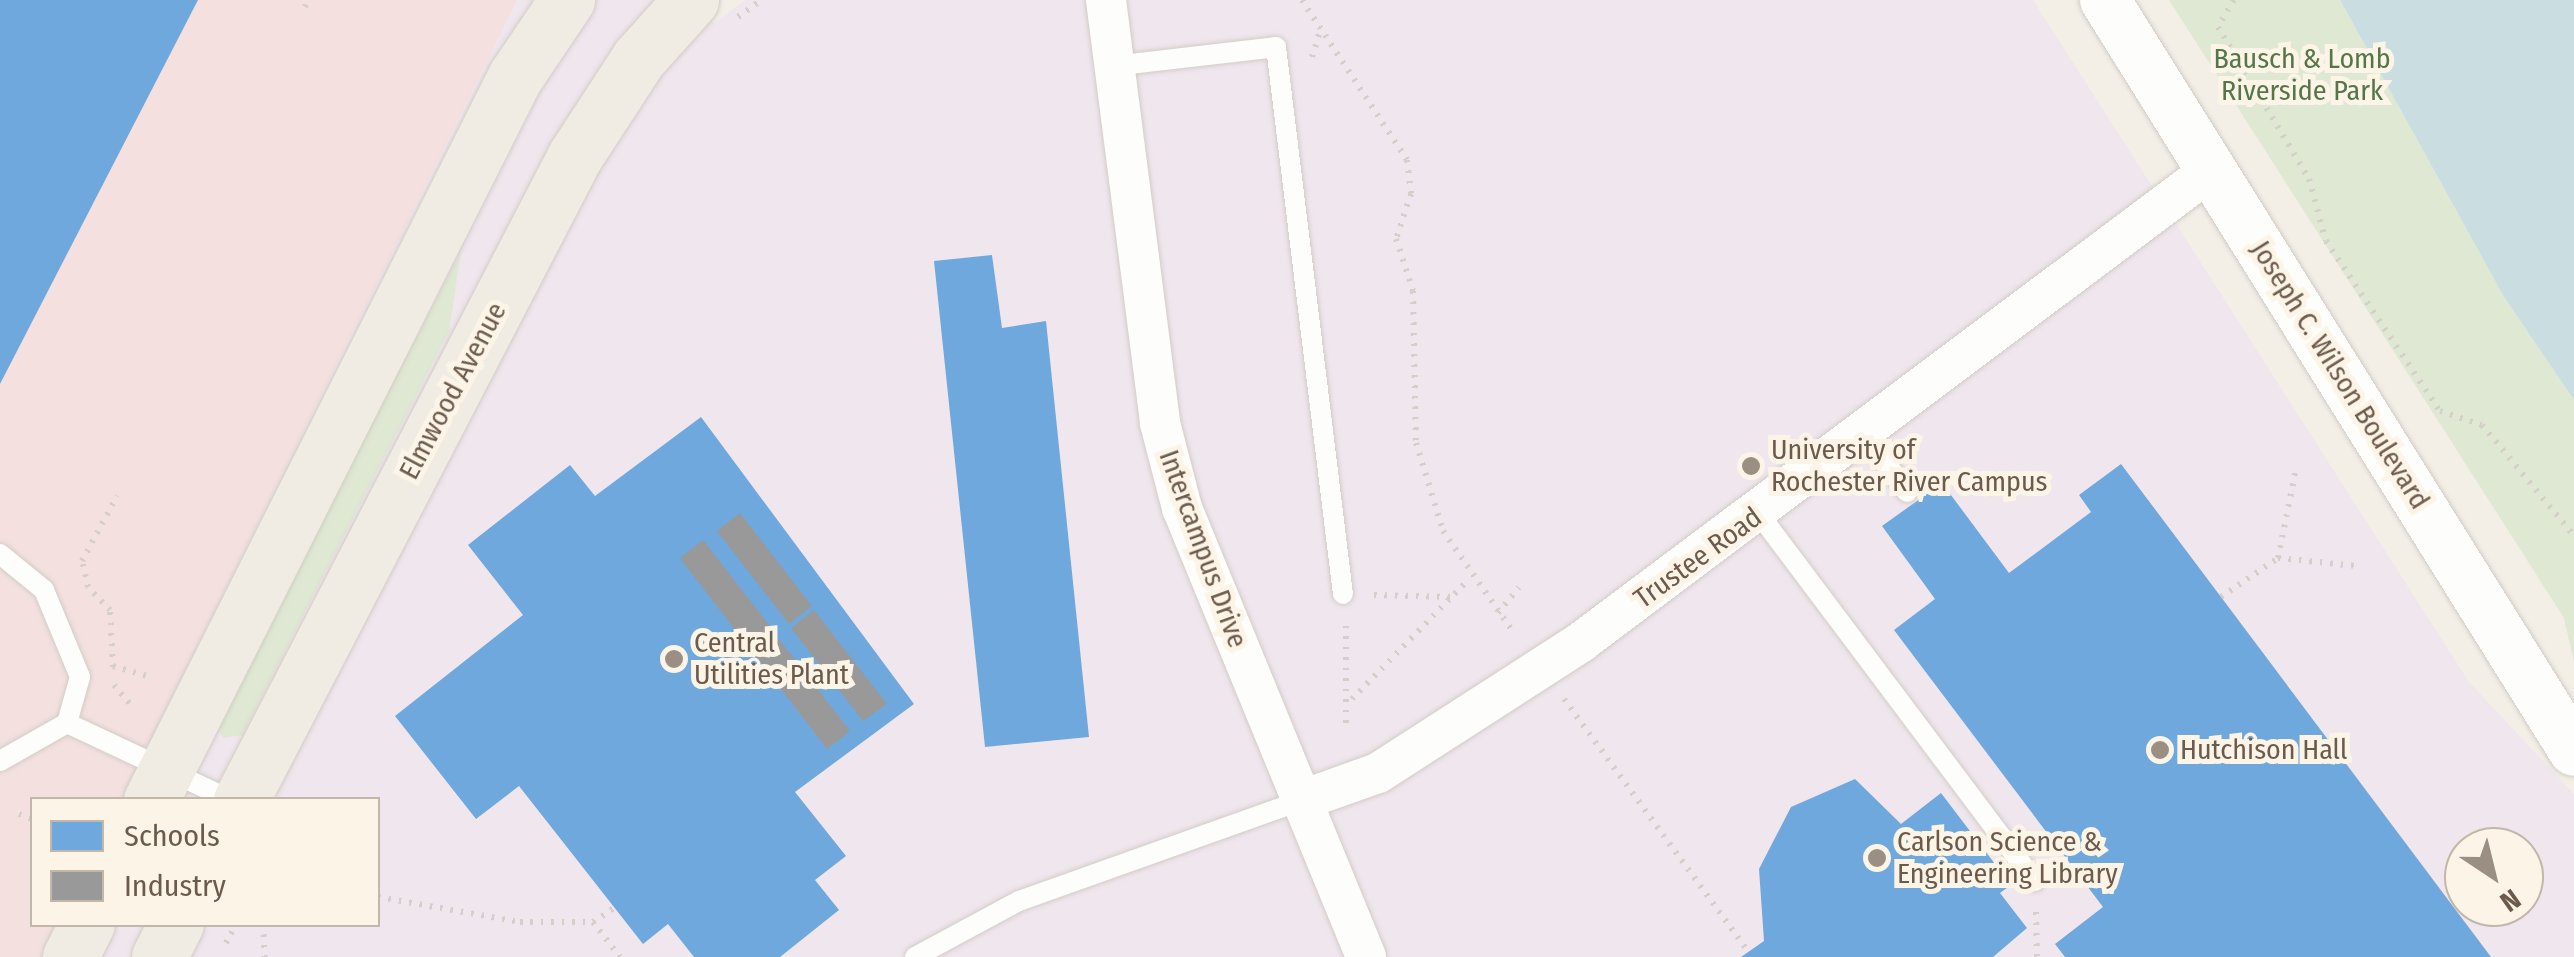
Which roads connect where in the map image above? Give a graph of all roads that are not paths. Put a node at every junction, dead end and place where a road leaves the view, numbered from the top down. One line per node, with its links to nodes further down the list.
1 (691, 0): 18 (main road, Elmwood Avenue)
2 (1106, 0): 5 (street, Intercampus Drive)
3 (2105, 0): 6 (street, Joseph C. Wilson Boulevard)
4 (552, 8): 16 (main road)
5 (1113, 66): 11 (lane); 19 (street, Intercampus Drive)
6 (2212, 170): 7 (street, Trustee Road); 13 (street, Joseph C. Wilson Boulevard)
7 (1864, 434): 8 (lane); 9 (street, Trustee Road)
8 (1907, 492)
9 (1760, 514): 19 (street, Trustee Road); 20 (lane)
10 (0, 554): 12 (lane)
11 (1343, 594)
12 (67, 723): 14 (lane); 16 (lane)
13 (2574, 751)
14 (6, 760): 15 (lane)
15 (0, 781)
16 (158, 784): 17 (lane)
17 (217, 797)
18 (243, 797)
19 (1305, 799): 25 (lane); 26 (street, Intercampus Drive)
20 (2035, 881)
21 (85, 927): 23 (main road)
22 (174, 927): 24 (main road)
23 (70, 957)
24 (159, 957)
25 (915, 957)
26 (1366, 957)

